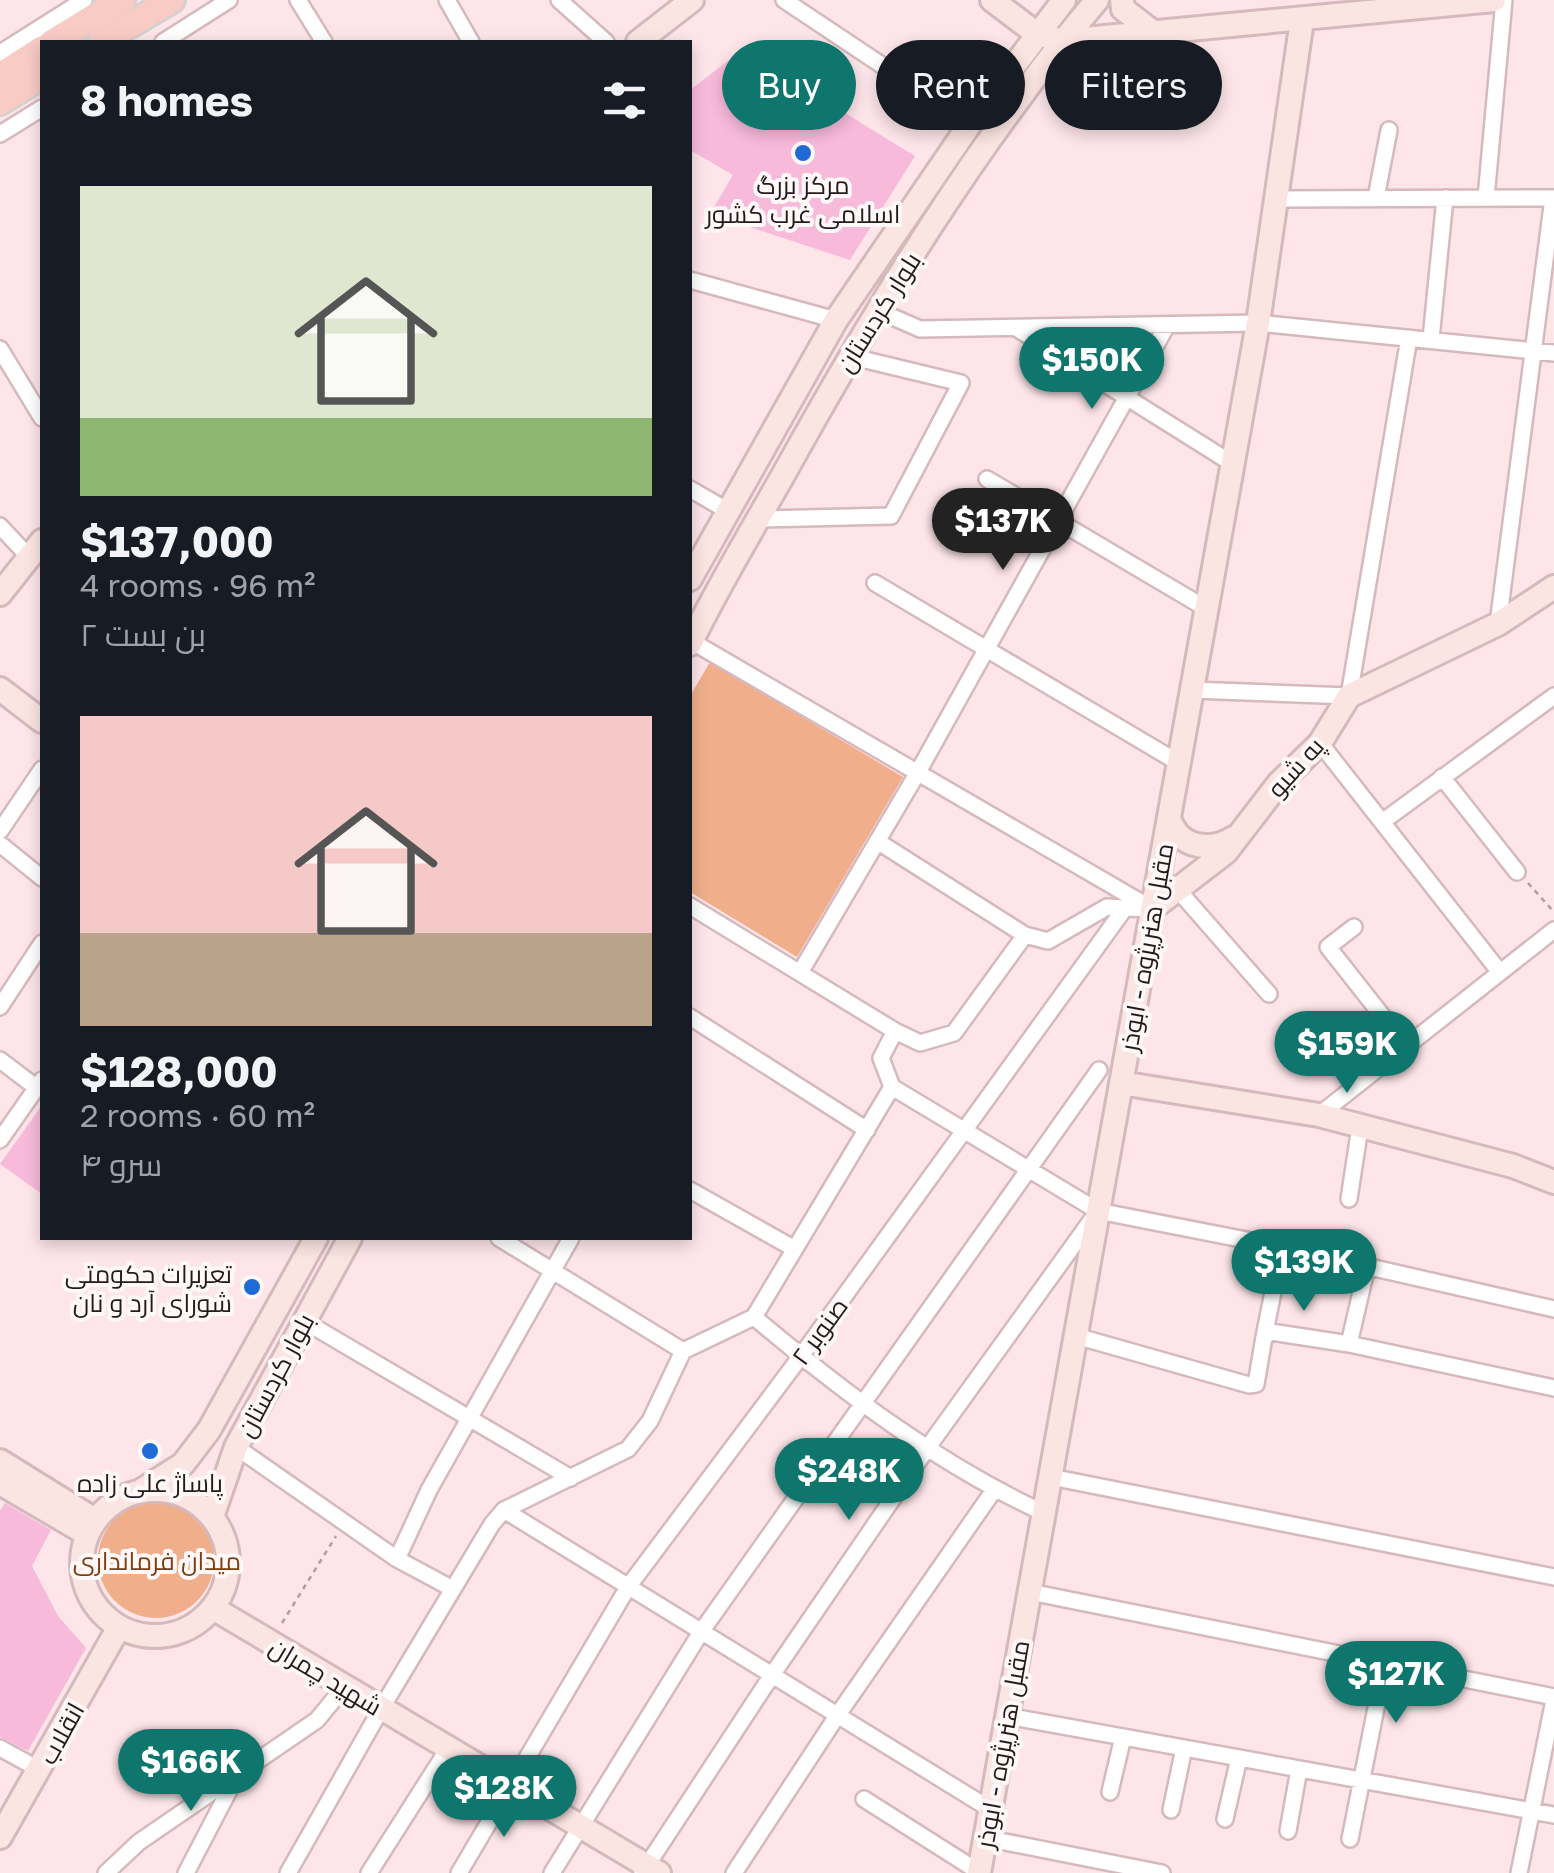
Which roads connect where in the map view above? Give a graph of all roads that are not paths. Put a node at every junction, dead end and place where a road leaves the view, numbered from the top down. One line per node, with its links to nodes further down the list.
1 (84, 0): 30 (street)
2 (122, 0): 20 (main road)
3 (172, 0): 21 (main road)
4 (229, 0): 22 (street)
5 (298, 0): 23 (street)
6 (447, 0): 24 (street)
7 (559, 0): 25 (street)
8 (692, 0): 26 (street)
9 (784, 0): 31 (street)
10 (992, 0): 19 (street)
11 (1064, 0): 19 (street, بلوار کردستان)
12 (1098, 0): 27 (street, بلوار کردستان)
13 (1122, 0): 18 (street)
14 (1317, 0): 17 (street)
15 (1494, 0): 17 (street)
16 (1504, 0): 42 (street)
17 (1302, 20): 18 (street); 44 (street, مقبل هنرپژوه - ابوذر)
18 (1154, 32): 27 (street)
19 (1037, 34): 27 (street); 29 (street, بلوار کردستان)
20 (56, 40)
21 (104, 40)
22 (166, 40)
23 (323, 40)
24 (470, 40)
25 (604, 40)
26 (641, 40)
27 (1063, 40)
28 (40, 50): 33 (main road)
29 (1025, 50)
30 (0, 52)
31 (876, 61)
32 (1045, 64): 46 (street, بلوار کردستان)
33 (0, 76)
34 (40, 77): 35 (main road)
35 (0, 102)
36 (40, 115): 39 (street)
37 (966, 130): 47 (street, بلوار کردستان)
38 (1389, 130): 40 (street)
39 (0, 134)
40 (1376, 198): 41 (street); 44 (street)
41 (1446, 198): 42 (street); 52 (street)
42 (1486, 198): 43 (street)
43 (1554, 198): 54 (street)
44 (1278, 199): 48 (street, مقبل هنرپژوه - ابوذر)
45 (692, 281): 47 (street)
46 (878, 311): 50 (street); 56 (street, بلوار کردستان)
47 (836, 320): 62 (street, بلوار کردستان)
48 (1258, 324): 49 (street); 51 (street); 59 (street, مقبل هنرپژوه - ابوذر)
49 (1166, 327): 50 (street); 57 (street)
50 (1016, 328): 57 (street)
51 (1410, 338): 52 (street); 78 (street)
52 (1431, 339): 54 (street)
53 (0, 348): 58 (street)
54 (1535, 351): 55 (street); 72 (street)
55 (1554, 353)
56 (849, 356): 63 (street, بلوار کردستان); 63 (street)
57 (1126, 396): 59 (street); 64 (street)
58 (40, 415)
59 (1232, 464): 71 (street, مقبل هنرپژوه - ابوذر)
60 (987, 479): 64 (street)
61 (692, 490): 62 (street)
62 (728, 511): 67 (street, بلوار کردستان)
63 (758, 518): 73 (street, بلوار کردستان)
64 (1059, 521): 71 (street); 75 (street)
65 (0, 526): 66 (street)
66 (36, 549): 70 (street)
67 (692, 575)
68 (875, 582): 75 (street)
69 (1554, 587): 72 (street)
70 (0, 594)
71 (1206, 609): 77 (street, مقبل هنرپژوه - ابوذر)
72 (1498, 624): 78 (street)
73 (692, 640)
74 (692, 643): 84 (street)
75 (987, 648): 83 (street); 84 (street)
76 (0, 690): 80 (street)
77 (1192, 690): 78 (street); 83 (street, مقبل هنرپژوه - ابوذر)
78 (1349, 696): 82 (street, په شیو)
79 (1548, 700): 81 (street); 86 (street)
80 (40, 720)
81 (1554, 721)
82 (1320, 743): 88 (street); 89 (street, په شیو)
83 (1179, 763): 87 (street, مقبل هنرپژوه - ابوذر)
84 (918, 772): 91 (street); 98 (street)
85 (40, 773): 90 (street)
86 (1442, 778): 88 (street); 93 (street)
87 (1169, 816): 89 (street); 98 (street, مقبل هنرپژوه - ابوذر)
88 (1382, 822): 104 (street)
89 (1244, 830): 95 (street, په شیو)
90 (0, 831)
91 (878, 841): 101 (street); 103 (street)
92 (0, 844): 94 (street)
93 (1517, 872)
94 (40, 876)
95 (1178, 890): 98 (street, په شیو); 105 (street)
96 (692, 907): 103 (street)
97 (1125, 908): 98 (street); 101 (street); 117 (street, صنوبر ۲)
98 (1152, 909): 113 (street, مقبل هنرپژوه - ابوذر)
99 (1354, 927): 109 (street)
100 (1554, 930): 104 (street)
101 (1026, 935): 108 (street)
102 (40, 946): 106 (street)
103 (801, 971): 108 (street)
104 (1499, 971): 109 (street)
105 (1270, 994)
106 (0, 1007)
107 (693, 1025): 118 (street)
108 (894, 1031): 114 (street)
109 (1406, 1046): 115 (street)
110 (0, 1060): 112 (street)
111 (1099, 1070): 120 (street)
112 (40, 1084): 119 (street)
113 (1121, 1084): 115 (street); 124 (street, مقبل هنرپژوه - ابوذر)
114 (892, 1087): 117 (street); 118 (street)
115 (1319, 1115): 116 (street)
116 (1360, 1127): 121 (street); 123 (street)
117 (964, 1129): 120 (street); 140 (street, صنوبر ۲)
118 (867, 1130): 130 (street)
119 (0, 1140)
120 (1028, 1171): 124 (street); 142 (street)
121 (1554, 1182)
122 (692, 1191): 130 (street)
123 (1349, 1198)
124 (1098, 1211): 129 (street); 136 (street, مقبل هنرپژوه - ابوذر); 145 (street)
125 (315, 1240): 144 (street, بلوار کردستان)
126 (349, 1240): 135 (street, بلوار کردستان)
127 (502, 1240): 132 (street)
128 (570, 1240): 132 (street)
129 (1282, 1247): 131 (street); 137 (street)
130 (794, 1248): 134 (street)
131 (1367, 1266): 133 (street); 138 (street)
132 (552, 1271): 139 (street); 143 (street)
133 (1554, 1309)
134 (754, 1316): 139 (street); 140 (street)
135 (304, 1321): 143 (street); 146 (street, بلوار کردستان)
136 (1076, 1336): 137 (street); 148 (street, مقبل هنرپژوه - ابوذر)
137 (1264, 1337): 138 (street)
138 (1349, 1344): 141 (street)
139 (683, 1351): 149 (street)
140 (801, 1356): 142 (street); 159 (street, صنوبر ۲)
141 (1554, 1388)
142 (864, 1406): 145 (street); 164 (street)
143 (470, 1419): 149 (street); 157 (street)
144 (209, 1430): 146 (street); 150 (street, بلوار کردستان)
145 (928, 1446): 151 (street); 166 (street)
146 (236, 1447): 155 (street, بلوار کردستان); 157 (street)
147 (0, 1461): 156 (street)
148 (1051, 1477): 154 (street, مقبل هنرپژوه - ابوذر); 158 (street)
149 (571, 1478): 153 (street)
150 (142, 1490): 155 (street); 156 (street)
151 (994, 1490): 154 (street); 170 (street)
152 (3, 1491): 156 (street)
153 (504, 1510): 159 (street); 160 (street)
154 (1044, 1513): 161 (street, مقبل هنرپژوه - ابوذر)
155 (212, 1517): 162 (street)
156 (91, 1527): 163 (street)
157 (397, 1559): 160 (street)
158 (1554, 1577)
159 (628, 1586): 164 (street); 181 (street, صنوبر ۲)
160 (451, 1588): 169 (street)
161 (1030, 1592): 165 (street); 171 (street, مقبل هنرپژوه - ابوذر)
162 (213, 1608): 163 (street); 167 (street, شهید چمران)
163 (119, 1627): 178 (street, انقلاب)
164 (702, 1632): 166 (street); 189 (street)
165 (1385, 1663): 168 (street); 180 (street)
166 (772, 1675): 170 (street); 194 (street)
167 (344, 1687): 169 (street, شهید چمران); 179 (street)
168 (1554, 1699): 186 (street)
169 (381, 1708): 175 (street, شهید چمران); 198 (street)
170 (839, 1713): 184 (street); 202 (street)
171 (1008, 1716): 172 (street); 184 (street, مقبل هنرپژوه - ابوذر)
172 (1123, 1737): 174 (street); 182 (street)
173 (0, 1748): 178 (street)
174 (1184, 1748): 176 (street); 185 (street)
175 (448, 1749): 181 (street, شهید چمران); 199 (street)
176 (1239, 1758): 177 (street); 188 (street)
177 (1299, 1769): 180 (street); 190 (street)
178 (40, 1770): 191 (street, انقلاب)
179 (237, 1776): 196 (street); 197 (street)
180 (1362, 1780): 186 (street); 193 (street)
181 (510, 1785): 189 (street, شهید چمران); 200 (street, صنوبر ۲)
182 (1110, 1792)
183 (864, 1799): 195 (street)
184 (990, 1809): 192 (street, مقبل هنرپژوه - ابوذر)
185 (1172, 1810)
186 (1529, 1811): 187 (street); 204 (street)
187 (1554, 1815)
188 (1225, 1819)
189 (579, 1826): 194 (street, شهید چمران); 201 (street)
190 (1288, 1830)
191 (0, 1838)
192 (985, 1838): 195 (street, مقبل هنرپژوه - ابوذر); 203 (street)
193 (1350, 1838)
194 (650, 1871)
195 (979, 1872)
196 (106, 1873)
197 (186, 1873)
198 (288, 1873)
199 (369, 1873)
200 (460, 1873)
201 (552, 1873)
202 (734, 1873)
203 (1162, 1873)
204 (1519, 1873)

